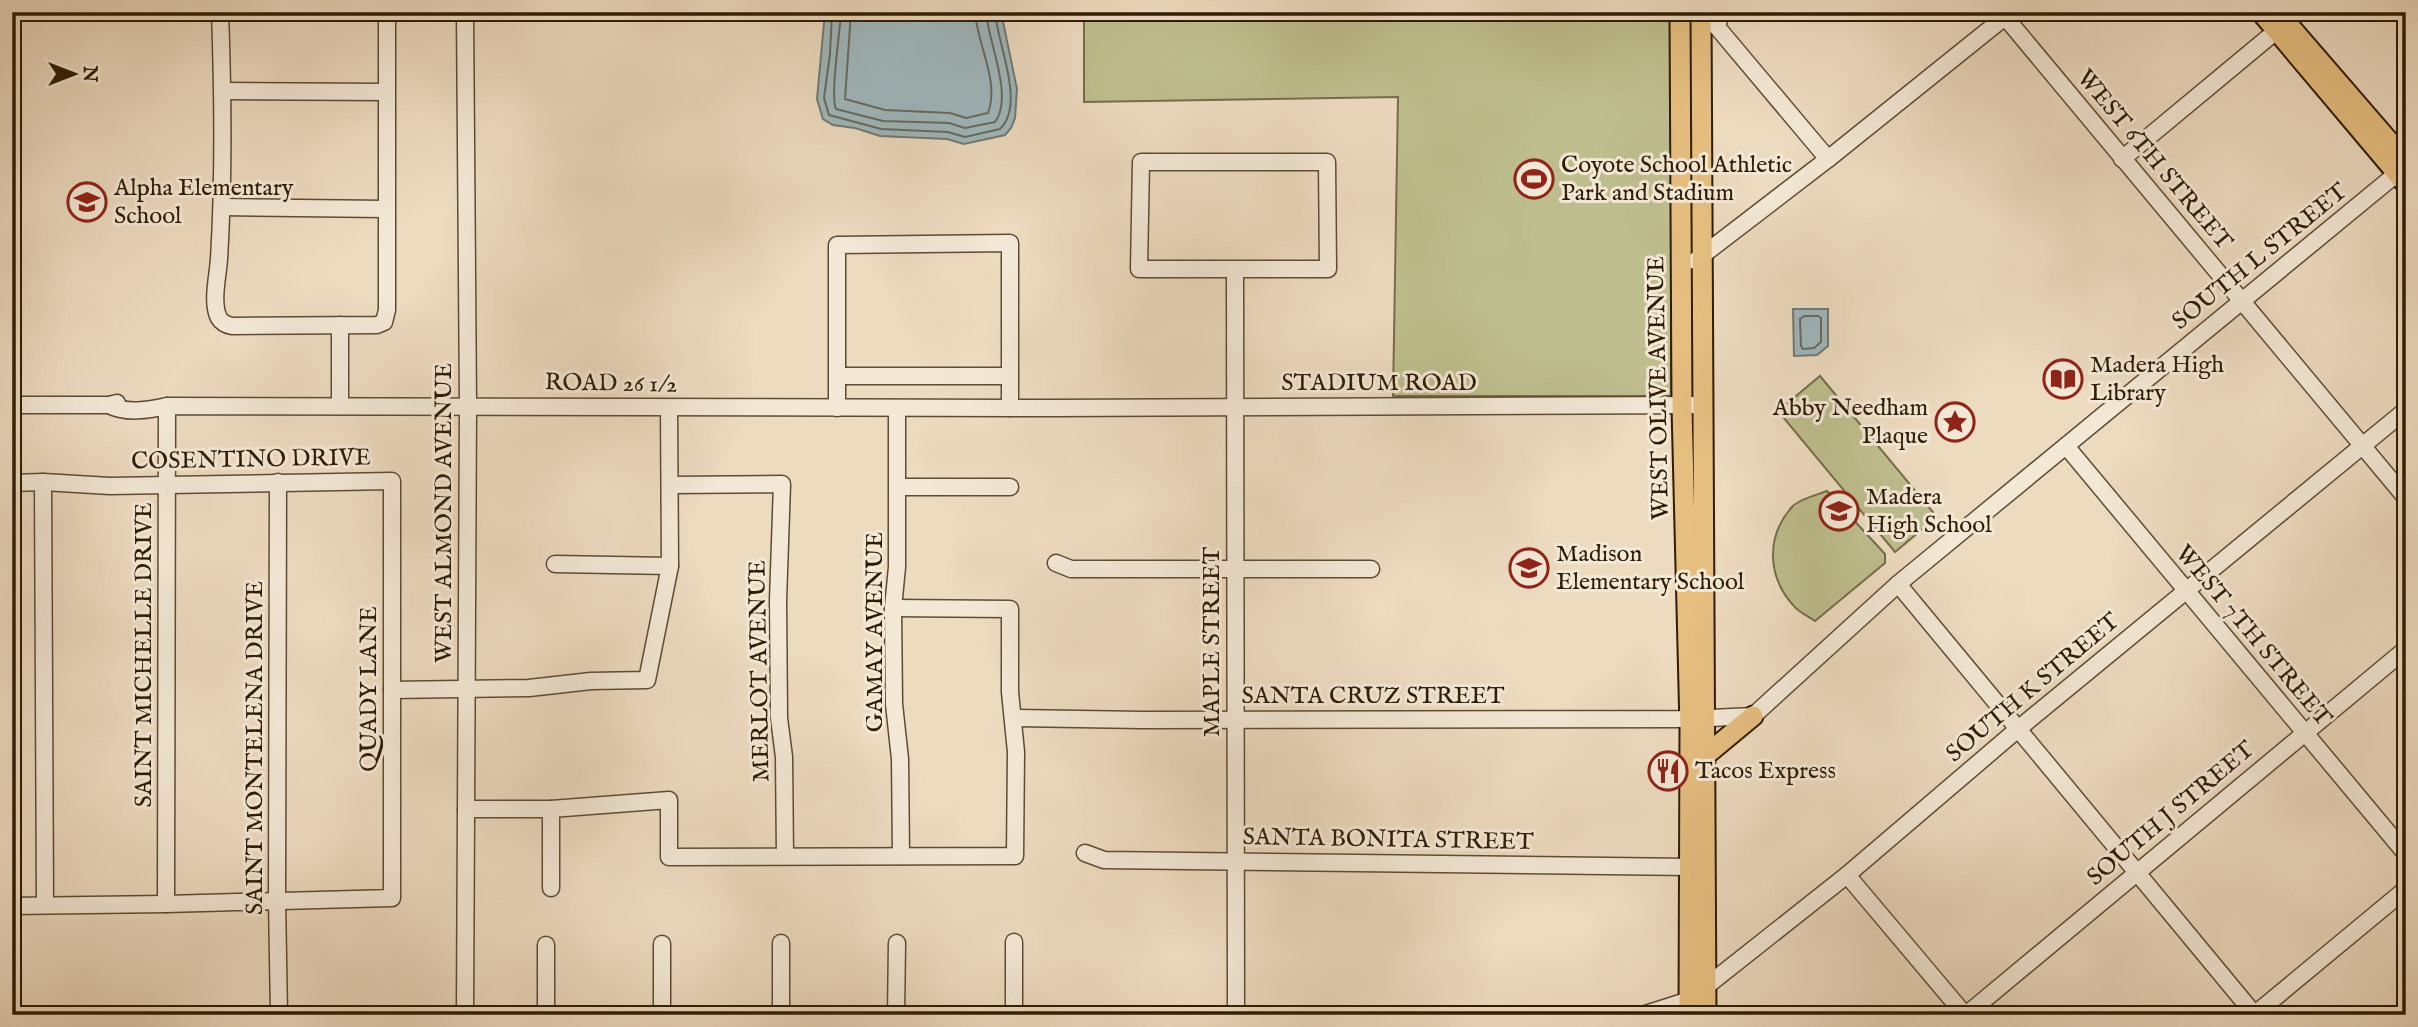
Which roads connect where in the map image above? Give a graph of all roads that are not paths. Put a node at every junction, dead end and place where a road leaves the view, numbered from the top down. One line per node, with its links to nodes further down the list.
1 (220, 12): 10 (street)
2 (387, 12): 11 (street)
3 (465, 12): 25 (street, WEST ALMOND AVENUE)
4 (1680, 12): 19 (main road, WEST OLIVE AVENUE)
5 (1701, 12): 17 (main road, WEST OLIVE AVENUE)
6 (2261, 12): 9 (main road)
7 (2006, 14): 12 (street); 13 (street, WEST 6TH STREET)
8 (1719, 20): 12 (street)
9 (2285, 20): 13 (street); 14 (main road)
10 (223, 91): 11 (street); 15 (street)
11 (386, 92): 16 (street)
12 (1828, 159): 17 (street)
13 (2122, 159): 20 (street, WEST 6TH STREET)
14 (2404, 171): 20 (street, SOUTH L STREET)
15 (222, 207): 16 (street); 21 (street)
16 (386, 209): 21 (street)
17 (1702, 256): 19 (street); 27 (main road, WEST OLIVE AVENUE)
18 (1235, 270): 18 (street); 30 (street, MAPLE STREET)
19 (1682, 271): 26 (main road, WEST OLIVE AVENUE)
20 (2242, 300): 37 (street, SOUTH L STREET); 38 (street, WEST 6TH STREET)
21 (340, 325): 29 (street)
22 (838, 376): 23 (street); 23 (street); 32 (street)
23 (1010, 376): 34 (street)
24 (12, 405): 28 (street, ROAD 26 1/2)
25 (468, 405): 29 (street, ROAD 26 1/2); 31 (street, ROAD 26 1/2); 57 (street, WEST ALMOND AVENUE)
26 (1682, 405): 27 (street, STADIUM ROAD); 30 (street, STADIUM ROAD); 61 (main road, WEST OLIVE AVENUE)
27 (1704, 405): 61 (main road, WEST OLIVE AVENUE)
28 (167, 406): 29 (street, ROAD 26 1/2); 43 (street, SAINT MICHELLE DRIVE)
29 (340, 406)
30 (1235, 407): 35 (street, STADIUM ROAD); 51 (street, MAPLE STREET)
31 (668, 408): 32 (street, ROAD 26 1/2); 44 (street)
32 (838, 408): 33 (street, ROAD 26 1/2)
33 (897, 408): 34 (street, ROAD 26 1/2); 45 (street, GAMAY AVENUE)
34 (1010, 408): 35 (street, ROAD 26 1/2)
35 (1054, 408)
36 (2406, 410): 38 (street, SOUTH K STREET)
37 (2066, 446): 53 (street, SOUTH L STREET); 54 (street, WEST 7TH STREET)
38 (2363, 446): 47 (street, WEST 6TH STREET); 54 (street, SOUTH K STREET)
39 (392, 481): 41 (street, COSENTINO DRIVE); 58 (street, QUADY LANE)
40 (43, 482): 42 (street, COSENTINO DRIVE); 43 (street, COSENTINO DRIVE); 80 (street)
41 (278, 482): 43 (street, COSENTINO DRIVE); 78 (street, SAINT MONTELENA DRIVE)
42 (12, 483)
43 (166, 485): 79 (street, SAINT MICHELLE DRIVE)
44 (670, 485): 50 (street); 70 (street, MERLOT AVENUE)
45 (898, 487): 46 (street); 55 (street, GAMAY AVENUE)
46 (1010, 487)
47 (2406, 498)
48 (1056, 563): 51 (street)
49 (555, 564): 50 (street)
50 (670, 566): 57 (street)
51 (1235, 569): 52 (street); 62 (street, MAPLE STREET)
52 (1371, 569)
53 (1898, 584): 59 (street, SOUTH L STREET); 63 (street)
54 (2185, 591): 63 (street, SOUTH K STREET); 64 (street, WEST 7TH STREET)
55 (893, 608): 60 (street); 71 (street, GAMAY AVENUE)
56 (2406, 649): 64 (street, SOUTH J STREET)
57 (466, 688): 58 (street); 66 (street, WEST ALMOND AVENUE)
58 (392, 690): 78 (street, QUADY LANE)
59 (1753, 716): 61 (street); 65 (main road)
60 (1013, 718): 62 (street, SANTA CRUZ STREET); 71 (street)
61 (1698, 718): 62 (street, SANTA CRUZ STREET); 65 (main road, WEST OLIVE AVENUE); 73 (main road, WEST OLIVE AVENUE)
62 (1234, 719): 72 (street, MAPLE STREET)
63 (2018, 729): 74 (street); 75 (street, SOUTH K STREET)
64 (2305, 733): 69 (street, WEST 7TH STREET); 74 (street, SOUTH J STREET)
65 (1706, 755): 87 (main road, WEST OLIVE AVENUE)
66 (466, 809): 67 (street); 90 (street, WEST ALMOND AVENUE)
67 (551, 809): 70 (street); 76 (street)
68 (1085, 853): 72 (street, SANTA BONITA STREET)
69 (2406, 854)
70 (785, 856): 71 (street)
71 (901, 856)
72 (1235, 860): 73 (street, SANTA BONITA STREET); 96 (street, MAPLE STREET)
73 (1691, 867): 88 (main road, WEST OLIVE AVENUE)
74 (2137, 873): 99 (street, SOUTH J STREET); 100 (street)
75 (1847, 875): 87 (street, SOUTH K STREET); 99 (street)
76 (551, 888)
77 (2406, 889): 100 (street)
78 (277, 900): 79 (street); 89 (street, SAINT MONTELENA DRIVE)
79 (166, 904): 80 (street)
80 (45, 905): 81 (street)
81 (12, 906)
82 (1014, 942): 95 (street)
83 (781, 943): 93 (street)
84 (897, 943): 94 (street)
85 (546, 944): 91 (street)
86 (662, 944): 92 (street)
87 (1707, 986): 88 (street, SOUTH K STREET); 98 (main road, WEST OLIVE AVENUE)
88 (1689, 1007): 97 (street)
89 (279, 1015)
90 (465, 1015)
91 (546, 1015)
92 (662, 1015)
93 (781, 1015)
94 (896, 1015)
95 (1014, 1015)
96 (1236, 1015)
97 (1642, 1015)
98 (1706, 1015)
99 (1965, 1015)
100 (2254, 1015)

